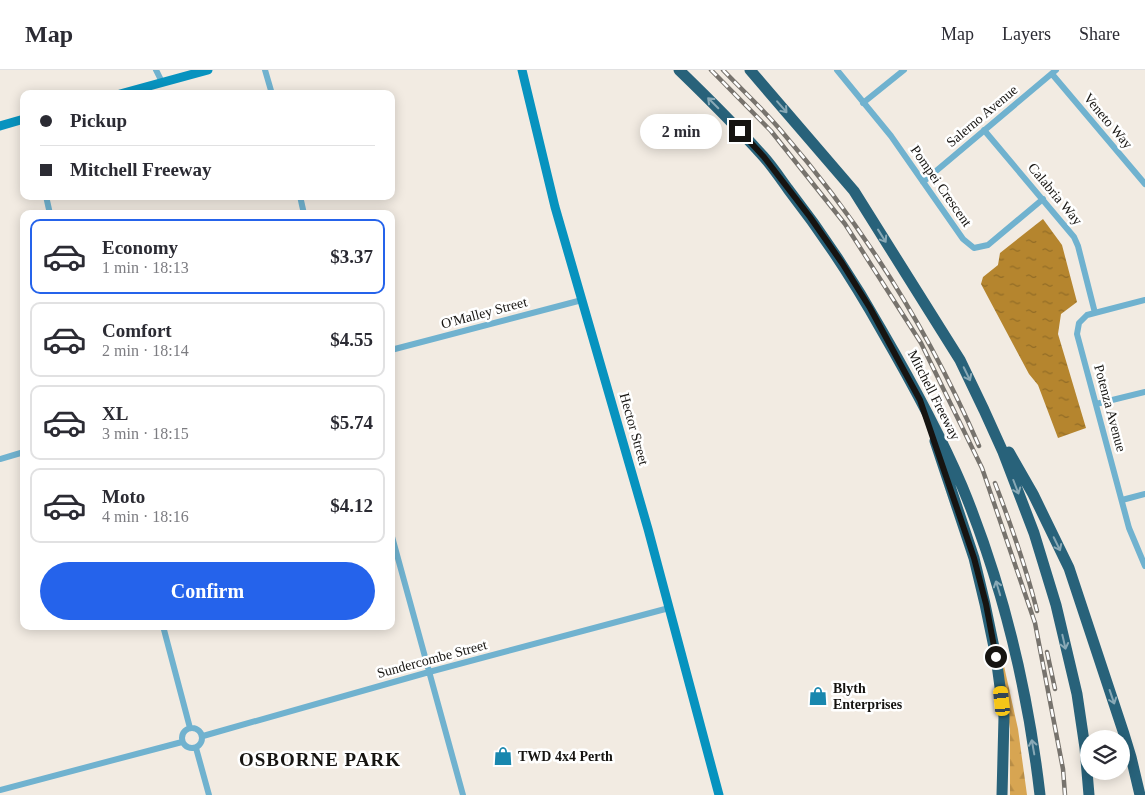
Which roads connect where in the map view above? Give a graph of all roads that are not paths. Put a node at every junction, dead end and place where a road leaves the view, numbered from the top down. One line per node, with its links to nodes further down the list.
1 (156, 70): 10 (street)
2 (208, 70): 10 (main road)
3 (265, 70): 12 (street)
4 (522, 70): 20 (main road, Hector Street)
5 (679, 70): 25 (highway, Mitchell Freeway, one-way to 5)
6 (750, 70): 27 (highway, one-way to 27)
7 (837, 70): 13 (street, Pompei Crescent)
8 (904, 70): 13 (street)
9 (1054, 72): 16 (street, Salerno Avenue); 18 (street, Veneto Way)
10 (162, 82): 11 (main road)
11 (134, 90)
12 (271, 90)
13 (864, 102): 17 (street, Pompei Crescent)
14 (20, 120): 15 (main road)
15 (0, 126)
16 (984, 130): 17 (street, Salerno Avenue); 19 (street, Calabria Way)
17 (923, 182): 19 (street, Pompei Crescent)
18 (1145, 184)
19 (1043, 199): 22 (street, Calabria Way)
20 (582, 300): 23 (street, O'Malley Street); 34 (main road, Hector Street)
21 (1145, 300): 22 (street, Potenza Avenue)
22 (1095, 313): 26 (street, Potenza Avenue)
23 (395, 349)
24 (1145, 392): 26 (street)
25 (920, 400): 45 (highway); 46 (highway, Mitchell Freeway, one-way to 25)
26 (1096, 404): 31 (street, Potenza Avenue)
27 (984, 410): 47 (highway, one-way to 47); 48 (highway, one-way to 48)
28 (20, 453): 29 (street)
29 (0, 459)
30 (1145, 494): 31 (street)
31 (1122, 500): 33 (street, Potenza Avenue)
32 (395, 548): 36 (street)
33 (1145, 566)
34 (669, 608): 36 (street, Sundercombe Street); 44 (main road, Hector Street)
35 (164, 630): 37 (street)
36 (429, 672): 38 (street, Sundercombe Street); 43 (street)
37 (190, 728): 38 (street); 39 (street)
38 (202, 736): 40 (street)
39 (182, 742): 40 (street); 41 (street)
40 (196, 748): 42 (street)
41 (0, 790)
42 (209, 795)
43 (463, 795)
44 (719, 795)
45 (1002, 795)
46 (1040, 795)
47 (1089, 795)
48 (1140, 795)

